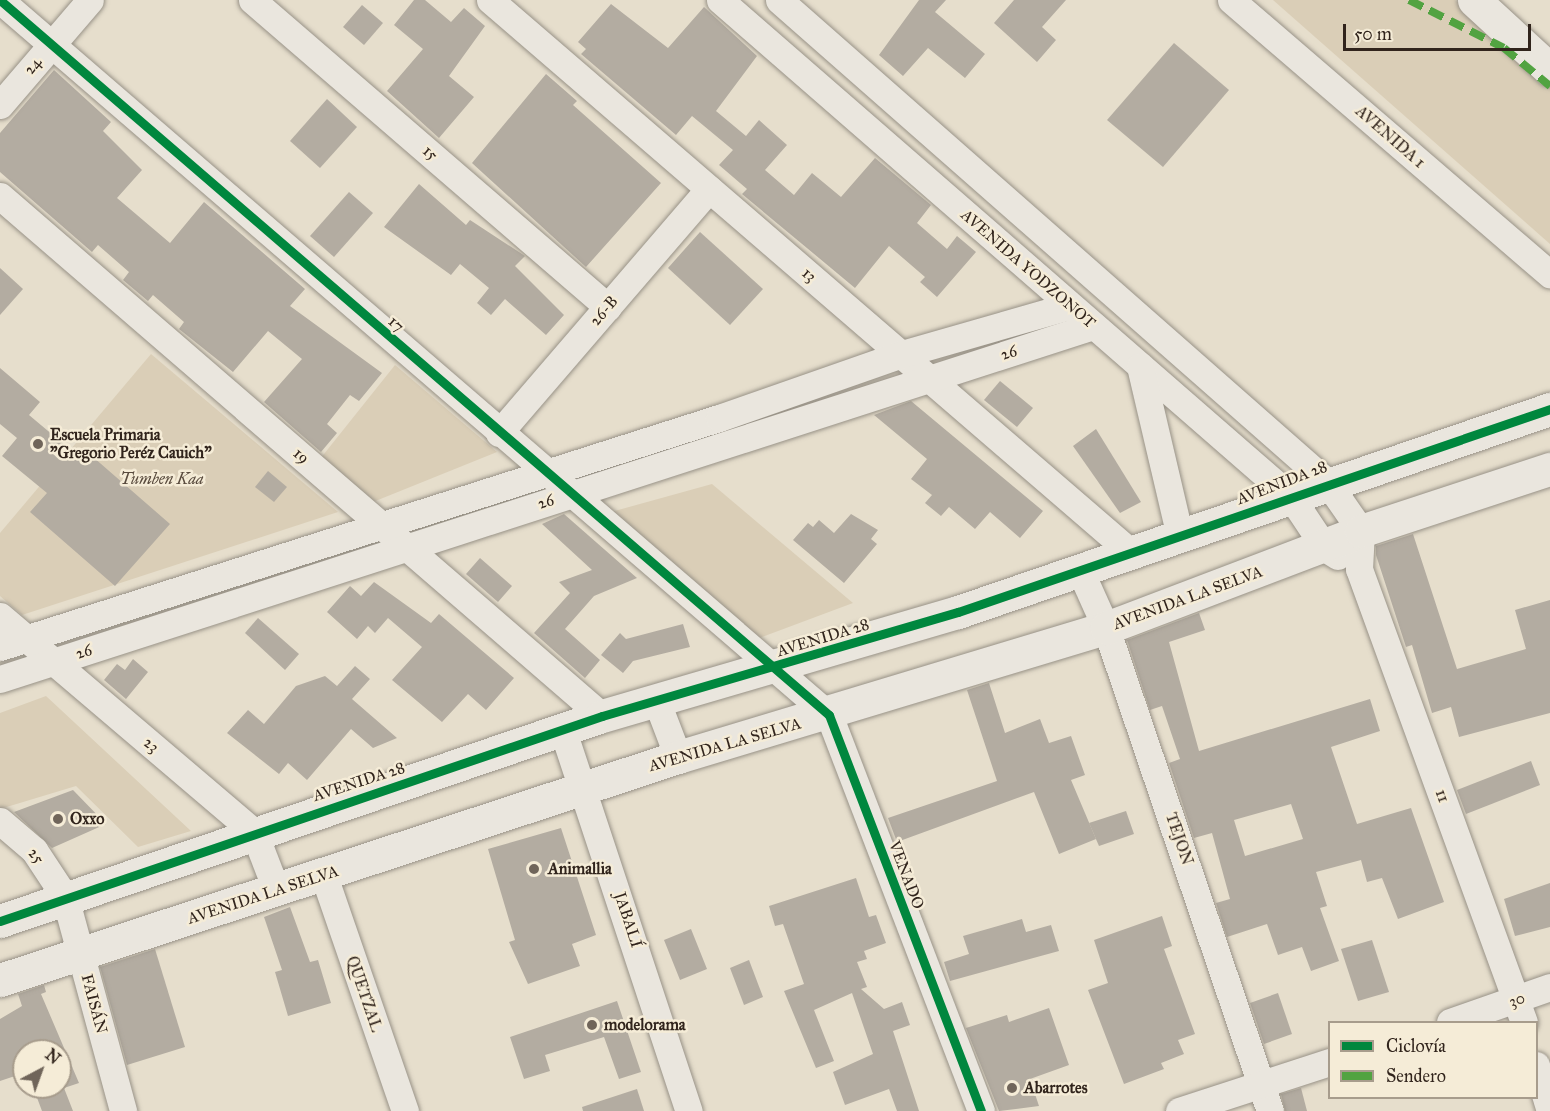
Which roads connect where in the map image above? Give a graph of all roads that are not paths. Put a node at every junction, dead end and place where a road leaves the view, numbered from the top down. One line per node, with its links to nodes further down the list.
1 (0, 0): 9 (street, 17)
2 (90, 0): 9 (street, 24)
3 (252, 0): 16 (street, 15)
4 (490, 0): 12 (street, 13)
5 (720, 0): 15 (street, AVENIDA YODZONOT)
6 (779, 0): 25 (street)
7 (1231, 0): 14 (street, AVENIDA 1)
8 (1474, 0): 10 (street)
9 (51, 45): 11 (street, 24); 22 (street, 17)
10 (1550, 70)
11 (0, 105)
12 (709, 189): 16 (street, 26-B); 18 (street, 13)
13 (0, 196): 28 (street, 19)
14 (1550, 274)
15 (1069, 306): 17 (street, AVENIDA YODZONOT); 18 (street)
16 (608, 307): 22 (street, 26-B)
17 (1093, 326): 19 (street, AVENIDA YODZONOT); 20 (street, 26)
18 (902, 354): 20 (street, 13); 24 (street)
19 (1140, 366): 27 (street, AVENIDA YODZONOT); 30 (street)
20 (929, 378): 26 (street, 26); 33 (street, 13)
21 (1550, 409): 25 (street, AVENIDA 28)
22 (499, 433): 24 (street, 17)
23 (1550, 468): 29 (street, AVENIDA LA SELVA)
24 (547, 474): 26 (street, 17); 28 (street)
25 (1326, 482): 27 (street, AVENIDA 28); 29 (street)
26 (571, 494): 31 (street, 26); 41 (street, 17)
27 (1291, 497): 30 (street, AVENIDA 28); 32 (street, AVENIDA YODZONOT)
28 (383, 527): 31 (street, 19); 38 (street)
29 (1361, 531): 32 (street, AVENIDA LA SELVA); 34 (street)
30 (1180, 537): 33 (street, AVENIDA 28)
31 (407, 547): 40 (street, 26); 45 (street, 19)
32 (1325, 548): 34 (street); 37 (street, AVENIDA LA SELVA)
33 (1128, 550): 35 (street, AVENIDA 28)
34 (1359, 569): 58 (street, 11)
35 (1080, 570): 37 (street, TEJON); 41 (street, AVENIDA 28)
36 (0, 616): 38 (street, 23)
37 (1106, 627): 44 (street, AVENIDA LA SELVA); 62 (street, TEJON)
38 (26, 639): 39 (street); 40 (street, 23)
39 (0, 647)
40 (53, 662): 42 (street, 26); 50 (street, 23)
41 (775, 669): 43 (street, AVENIDA 28); 44 (street, VENADO)
42 (0, 679)
43 (657, 702): 45 (street, AVENIDA 28); 47 (street)
44 (829, 715): 47 (street, AVENIDA LA SELVA); 66 (street, VENADO)
45 (602, 716): 46 (street, AVENIDA 28)
46 (563, 730): 48 (street, JABALÍ); 50 (street, AVENIDA 28)
47 (678, 757): 48 (street, AVENIDA LA SELVA)
48 (585, 789): 51 (street, AVENIDA LA SELVA); 65 (street, JABALÍ)
49 (0, 821): 53 (street, 25)
50 (254, 832): 52 (street, 23); 53 (street, AVENIDA 28)
51 (324, 876): 52 (street, AVENIDA LA SELVA); 64 (street, QUETZAL)
52 (277, 892): 55 (street, AVENIDA LA SELVA)
53 (65, 897): 54 (street, AVENIDA 28); 55 (street, FAISÁN)
54 (0, 921)
55 (80, 953): 56 (street, AVENIDA LA SELVA); 63 (street, FAISÁN)
56 (0, 980)
57 (1550, 987): 58 (street, 30)
58 (1521, 1011): 59 (street, 30)
59 (1462, 1021)
60 (1328, 1062): 62 (street)
61 (1538, 1072): 69 (street)
62 (1263, 1085): 67 (street); 68 (street, TEJON)
63 (123, 1111)
64 (405, 1111)
65 (689, 1111)
66 (981, 1111)
67 (1179, 1111)
68 (1270, 1111)
69 (1550, 1111)

